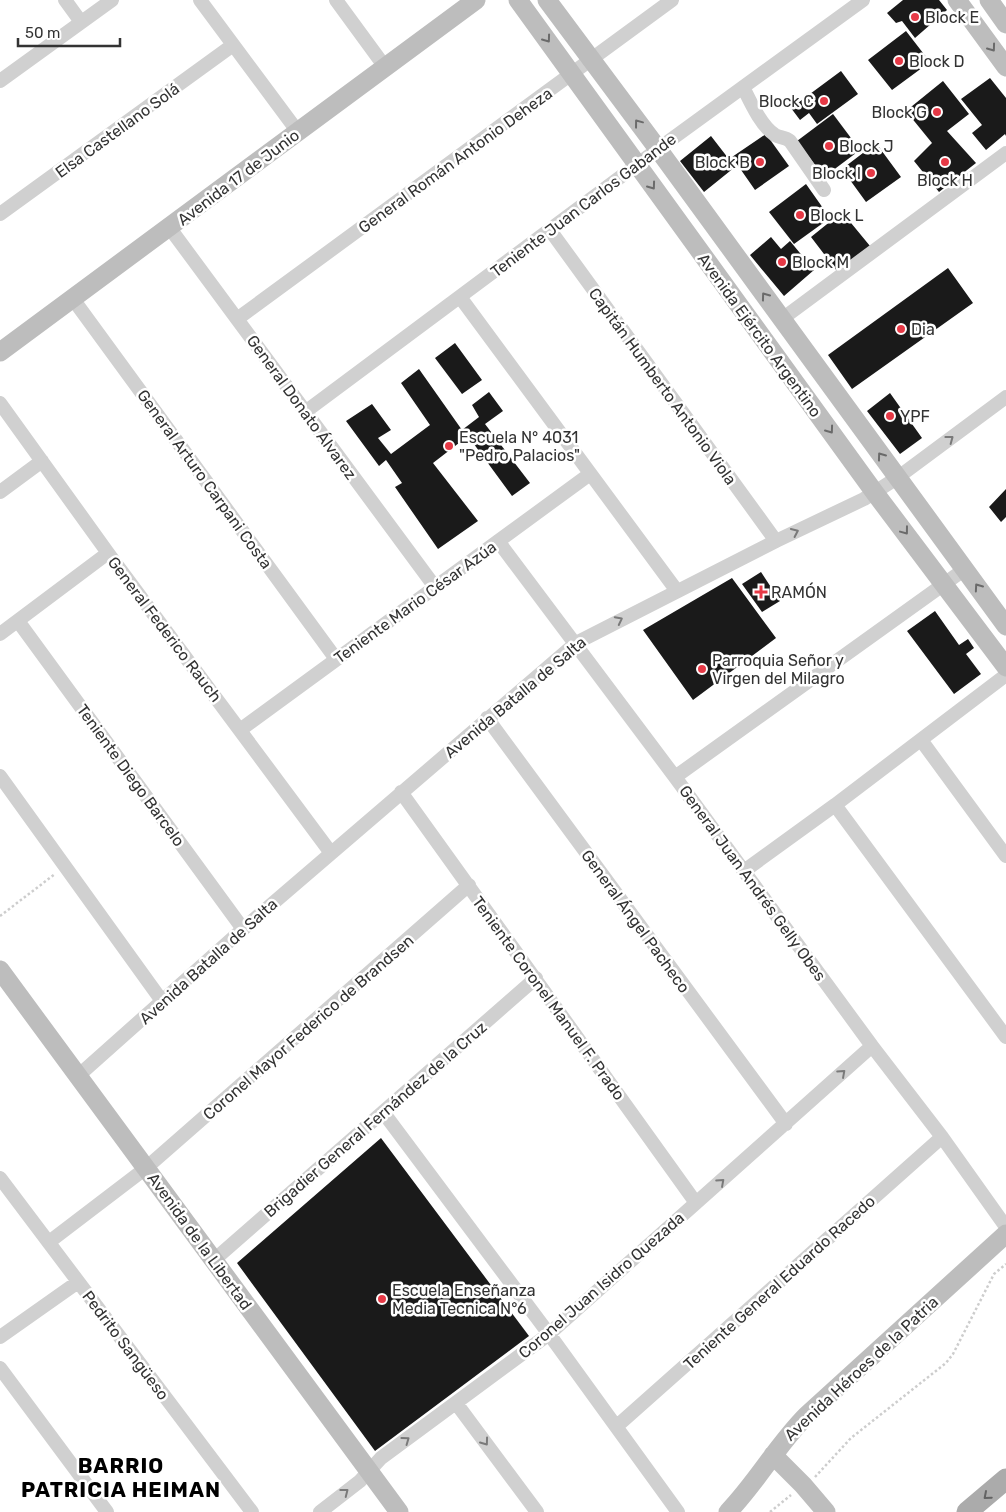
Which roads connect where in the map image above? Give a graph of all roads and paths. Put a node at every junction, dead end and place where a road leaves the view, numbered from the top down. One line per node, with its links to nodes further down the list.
1 (65, 0): 12 (street)
2 (112, 0): 12 (street)
3 (200, 0): 14 (street)
4 (336, 0): 16 (street)
5 (518, 0): 18 (main road, Avenida Ejército Argentino, one-way to 18)
6 (547, 0): 15 (main road, Avenida Ejército Argentino)
7 (672, 0): 15 (street, General Román Antonio Deheza)
8 (863, 0): 20 (street, Teniente Juan Carlos Gabande)
9 (957, 0): 17 (main road, one-way to 17)
10 (988, 0): 13 (main road)
11 (470, 2): 16 (main road, Avenida 17 de Junio)
12 (81, 22): 19 (street)
13 (1006, 24)
14 (233, 45): 21 (street); 26 (street, Elsa Castellano Solá)
15 (591, 60): 18 (street, General Román Antonio Deheza); 22 (main road, Avenida Ejército Argentino, one-way to 15)
16 (385, 67): 21 (main road, Avenida 17 de Junio)
17 (1006, 67)
18 (572, 74): 24 (main road, Avenida Ejército Argentino); 31 (street, General Román Antonio Deheza)
19 (0, 81)
20 (743, 87): 22 (street, Teniente Juan Carlos Gabande); 25 (street)
21 (298, 132): 27 (main road, Avenida 17 de Junio)
22 (658, 149): 24 (street, Teniente Juan Carlos Gabande); 32 (main road, Avenida Ejército Argentino, one-way to 22)
23 (1006, 153): 32 (street)
24 (637, 165): 28 (street, Teniente Juan Carlos Gabande); 41 (main road, Avenida Ejército Argentino, one-way to 41)
25 (824, 190)
26 (0, 214)
27 (169, 227): 30 (main road, Avenida 17 de Junio); 31 (street, General Donato Álvarez)
28 (550, 230): 29 (street, Teniente Juan Carlos Gabande); 43 (street, Capitán Humberto Antonio Viola)
29 (460, 297): 36 (street, Teniente Juan Carlos Gabande); 38 (street)
30 (73, 299): 33 (main road, Avenida 17 de Junio); 53 (street, General Arturo Carpani Costa)
31 (237, 319): 36 (street, General Donato Álvarez)
32 (782, 319): 39 (main road, Avenida Ejército Argentino, one-way to 32)
33 (0, 352)
34 (1006, 397): 39 (street, Avenida Batalla de Salta, one-way to 34)
35 (0, 403): 37 (street, General Federico Rauch)
36 (305, 412): 47 (street, General Donato Álvarez)
37 (42, 461): 40 (street); 44 (street, General Federico Rauch)
38 (590, 474): 42 (street, Teniente Mario César Azúa); 48 (street)
39 (897, 478): 41 (street, Avenida Batalla de Salta); 45 (main road, Avenida Ejército Argentino)
40 (0, 492)
41 (875, 493): 43 (street, Avenida Batalla de Salta, one-way to 41); 46 (main road, Avenida Ejército Argentino, one-way to 46)
42 (498, 541): 47 (street, Teniente Mario César Azúa); 52 (street, General Juan Andrés Gelly Obes)
43 (776, 541): 48 (street, Avenida Batalla de Salta)
44 (108, 553): 49 (street); 57 (street, General Federico Rauch)
45 (965, 569): 46 (street); 50 (main road, Avenida Ejército Argentino, one-way to 45)
46 (945, 584): 54 (main road, Avenida Ejército Argentino); 60 (street)
47 (436, 587): 53 (street, Teniente Mario César Azúa)
48 (677, 591): 52 (street, Avenida Batalla de Salta, one-way to 48)
49 (18, 621): 51 (street); 69 (street, Teniente Diego Barcelo)
50 (1006, 626)
51 (0, 634)
52 (576, 643): 56 (street, Avenida Batalla de Salta); 60 (street, General Juan Andrés Gelly Obes)
53 (336, 659): 57 (street, Teniente Mario César Azúa)
54 (1006, 667)
55 (1006, 675): 58 (street)
56 (487, 718): 61 (street, Avenida Batalla de Salta); 77 (street, General Ángel Pacheco)
57 (240, 730): 63 (street, General Federico Rauch)
58 (922, 740): 62 (street); 64 (street)
59 (0, 776): 65 (street)
60 (675, 777): 66 (street, General Juan Andrés Gelly Obes)
61 (402, 792): 63 (street, Avenida Batalla de Salta); 67 (street, Teniente Coronel Manuel F. Prado)
62 (835, 804): 66 (street); 73 (street)
63 (331, 854): 69 (street, Avenida Batalla de Salta)
64 (1006, 856)
65 (65, 866): 68 (path); 72 (street)
66 (744, 871): 74 (street, General Juan Andrés Gelly Obes)
67 (469, 886): 71 (street, Teniente Coronel Manuel F. Prado); 79 (street, Coronel Mayor Federico de Brandsen)
68 (0, 916)
69 (244, 929): 72 (street, Avenida Batalla de Salta)
70 (0, 970): 75 (main road, Avenida de la Libertad)
71 (536, 978): 76 (street, Brigadier General Fernández de la Cruz); 81 (street, Teniente Coronel Manuel F. Prado)
72 (162, 1001): 75 (street, Avenida Batalla de Salta)
73 (1006, 1037)
74 (872, 1046): 77 (street, Coronel Juan Isidro Quezada, one-way to 74); 78 (street, General Juan Andrés Gelly Obes)
75 (78, 1076): 79 (main road, Avenida de la Libertad)
76 (383, 1112): 85 (street, Brigadier General Fernández de la Cruz); 88 (street)
77 (786, 1124): 81 (street, Coronel Juan Isidro Quezada, one-way to 77)
78 (942, 1137): 82 (street, General Juan Andrés Gelly Obes); 92 (street, Teniente General Eduardo Racedo)
79 (146, 1168): 84 (street, Coronel Mayor Federico de Brandsen); 85 (main road, Avenida de la Libertad)
80 (1, 1182): 84 (street, Pedrito Sangüeso)
81 (696, 1203): 88 (street, Coronel Juan Isidro Quezada)
82 (1006, 1227)
83 (1006, 1234): 93 (main road, Avenida Héroes de la Patria)
84 (49, 1242): 87 (street, Pedrito Sangüeso)
85 (214, 1260): 94 (main road, Avenida de la Libertad)
86 (1006, 1264): 96 (path)
87 (78, 1282): 89 (street); 98 (street, Pedrito Sangüeso)
88 (549, 1334): 91 (street, Coronel Juan Isidro Quezada); 92 (street)
89 (0, 1337)
90 (0, 1368): 97 (street)
91 (456, 1403): 94 (street, Coronel Juan Isidro Quezada, one-way to 91); 101 (street, one-way to 101)
92 (616, 1426): 102 (street)
93 (773, 1455): 96 (main road); 103 (main road, Avenida Héroes de la Patria)
94 (369, 1471): 99 (street, Coronel Juan Isidro Quezada, one-way to 94); 100 (main road, Avenida de la Libertad)
95 (1006, 1479): 106 (main road, one-way to 106)
96 (803, 1485): 104 (path); 105 (main road)
97 (107, 1512)
98 (252, 1512)
99 (320, 1512)
100 (399, 1512)
101 (537, 1512)
102 (678, 1512)
103 (728, 1512)
104 (770, 1512)
105 (826, 1512)
106 (967, 1512)

